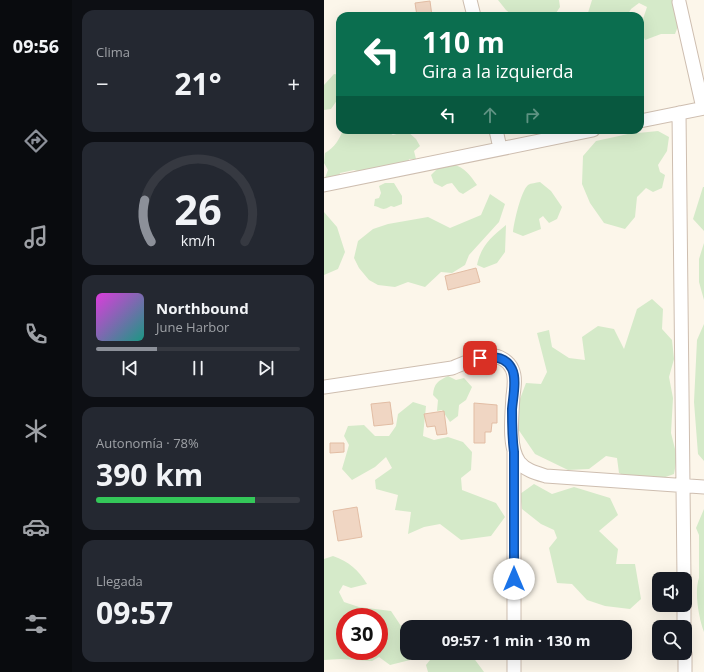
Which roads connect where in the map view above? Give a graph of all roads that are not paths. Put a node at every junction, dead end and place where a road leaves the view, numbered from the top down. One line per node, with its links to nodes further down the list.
1 (470, 0): 3 (street)
2 (679, 2): 4 (street)
3 (473, 12)
4 (703, 108): 5 (street)
5 (679, 113): 6 (street); 13 (street)
6 (644, 120)
7 (497, 134): 9 (street)
8 (572, 134): 9 (street)
9 (500, 148): 10 (street)
10 (324, 185)
11 (324, 387): 12 (street)
12 (514, 452): 13 (street); 16 (street)
13 (684, 485): 14 (street); 15 (street)
14 (704, 486)
15 (684, 572)
16 (514, 620)
17 (514, 660): 19 (street)
18 (685, 660): 20 (street)
19 (514, 672)
20 (685, 672)

